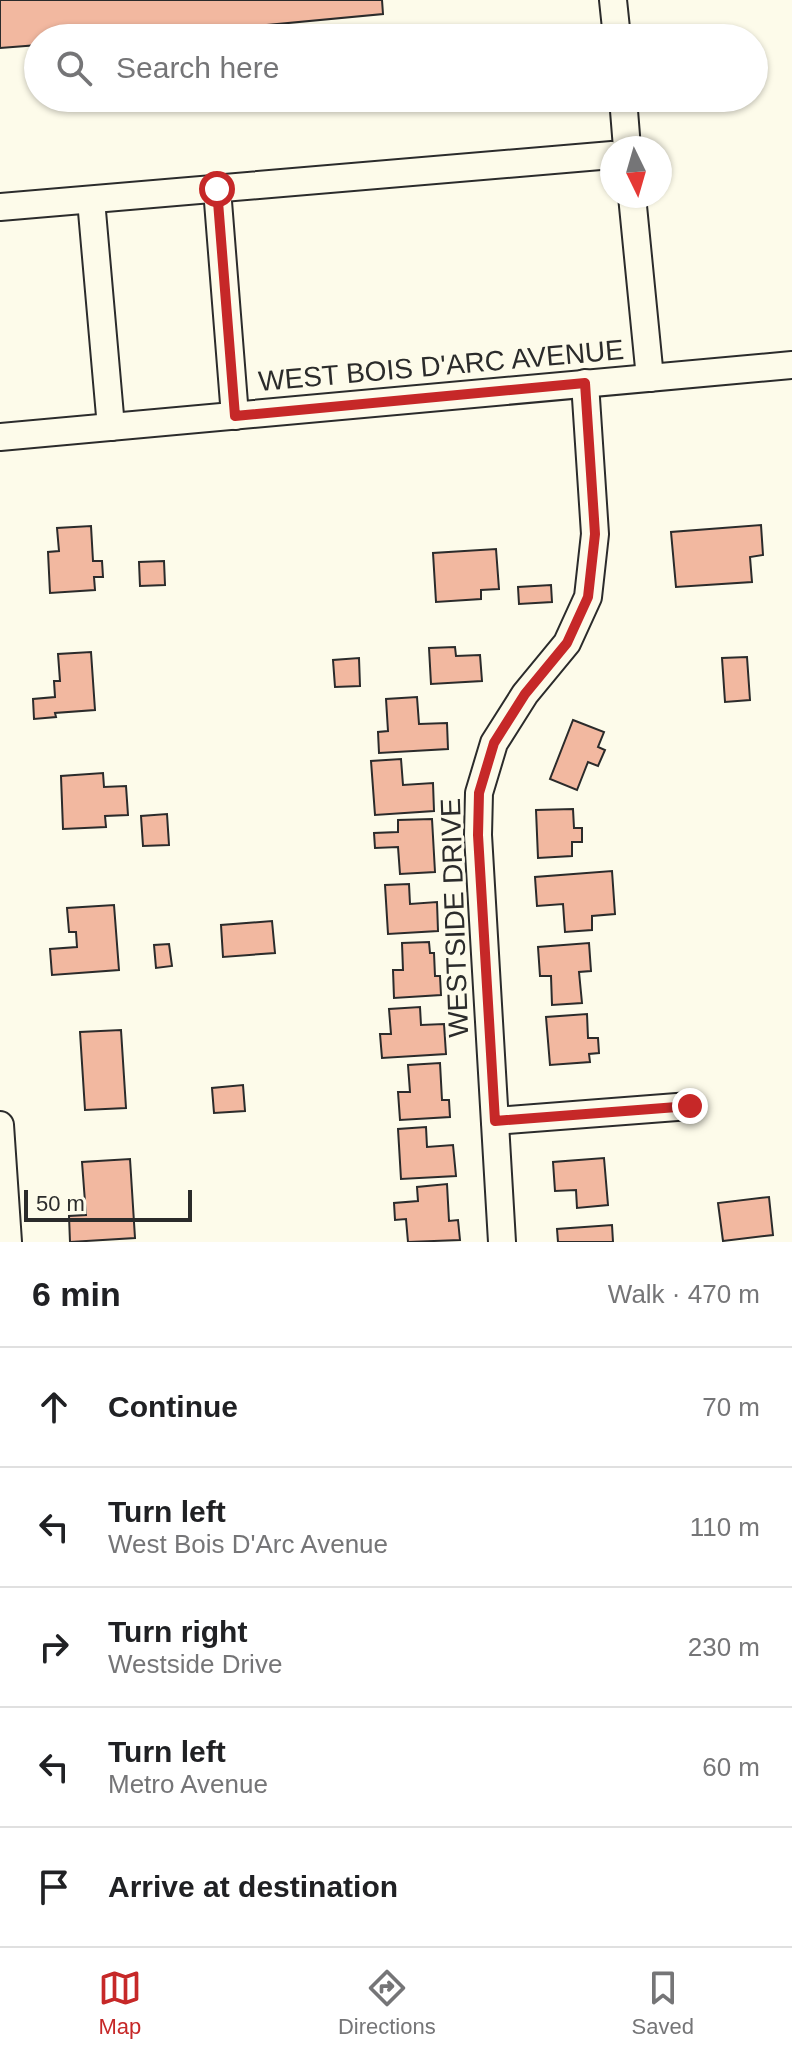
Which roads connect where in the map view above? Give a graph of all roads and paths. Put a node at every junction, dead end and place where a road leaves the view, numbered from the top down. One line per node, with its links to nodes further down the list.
1 (613, 0): 2 (street)
2 (616, 24)
3 (624, 112): 4 (street)
4 (626, 136)
5 (600, 156): 6 (street)
6 (217, 189): 7 (street); 13 (street)
7 (91, 200): 8 (street); 14 (street)
8 (0, 207)
9 (633, 208): 11 (street)
10 (792, 365): 11 (street, WEST BOIS D'ARC AVENUE)
11 (650, 378): 12 (street, WEST BOIS D'ARC AVENUE)
12 (585, 383): 13 (street, WEST BOIS D'ARC AVENUE); 17 (street, WESTSIDE DRIVE)
13 (235, 416): 14 (street, WEST BOIS D'ARC AVENUE)
14 (111, 427): 15 (street, WEST BOIS D'ARC AVENUE)
15 (0, 437)
16 (690, 1106): 17 (street)
17 (495, 1121): 20 (street, WESTSIDE DRIVE)
18 (0, 1125): 19 (street)
19 (8, 1242)
20 (502, 1242)

